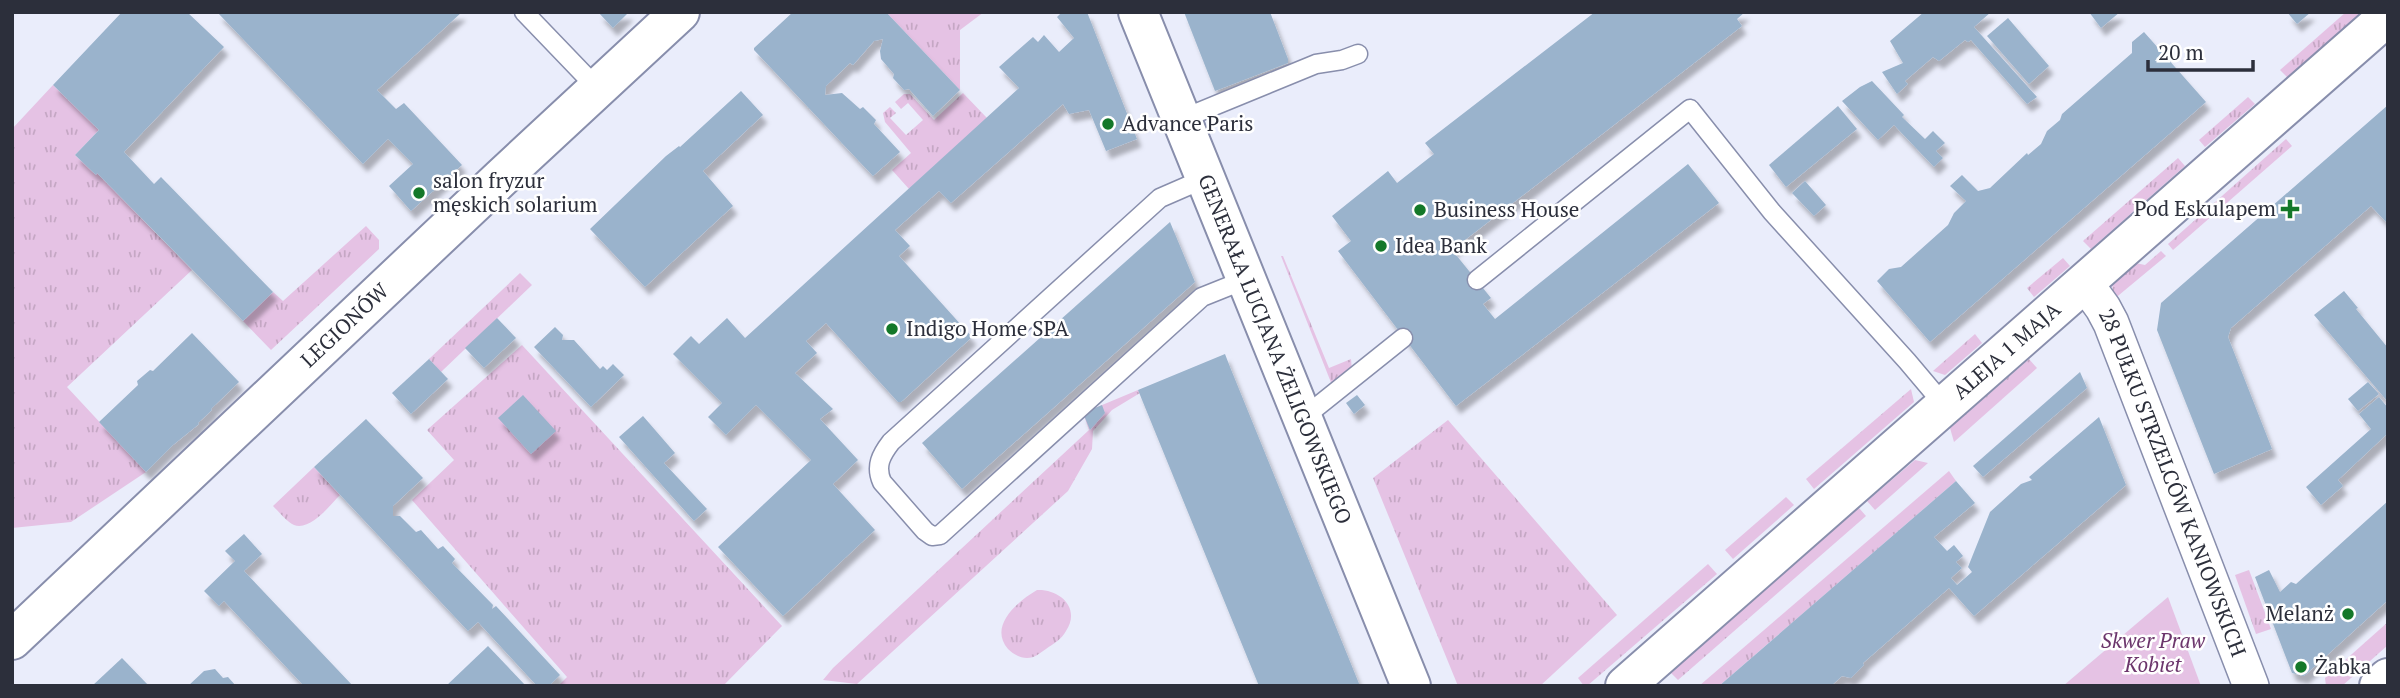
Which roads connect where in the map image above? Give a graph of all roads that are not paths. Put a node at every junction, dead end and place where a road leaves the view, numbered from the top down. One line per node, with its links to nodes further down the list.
1 (524, 12): 6 (lane)
2 (680, 12): 6 (street, LEGIONÓW)
3 (1138, 12): 7 (street, GENERAŁA LUCJANA ŻELIGOWSKIEGO)
4 (2388, 16): 11 (street, ALEJA 1 MAJA)
5 (1358, 54): 7 (lane)
6 (598, 89): 15 (street, LEGIONÓW)
7 (1182, 119): 8 (street, GENERAŁA LUCJANA ŻELIGOWSKIEGO)
8 (1206, 178): 9 (street, GENERAŁA LUCJANA ŻELIGOWSKIEGO); 9 (lane)
9 (1247, 279): 14 (street, GENERAŁA LUCJANA ŻELIGOWSKIEGO)
10 (1477, 279): 13 (lane)
11 (2085, 283): 13 (street, ALEJA 1 MAJA); 19 (street, 28 PUŁKU STRZELCÓW KANIOWSKICH)
12 (1403, 338): 14 (lane)
13 (1945, 406): 18 (street, ALEJA 1 MAJA)
14 (1303, 418): 17 (street, GENERAŁA LUCJANA ŻELIGOWSKIEGO)
15 (17, 626)
16 (2388, 678): 20 (street)
17 (1410, 686)
18 (1625, 686)
19 (2251, 686)
20 (2379, 686)

